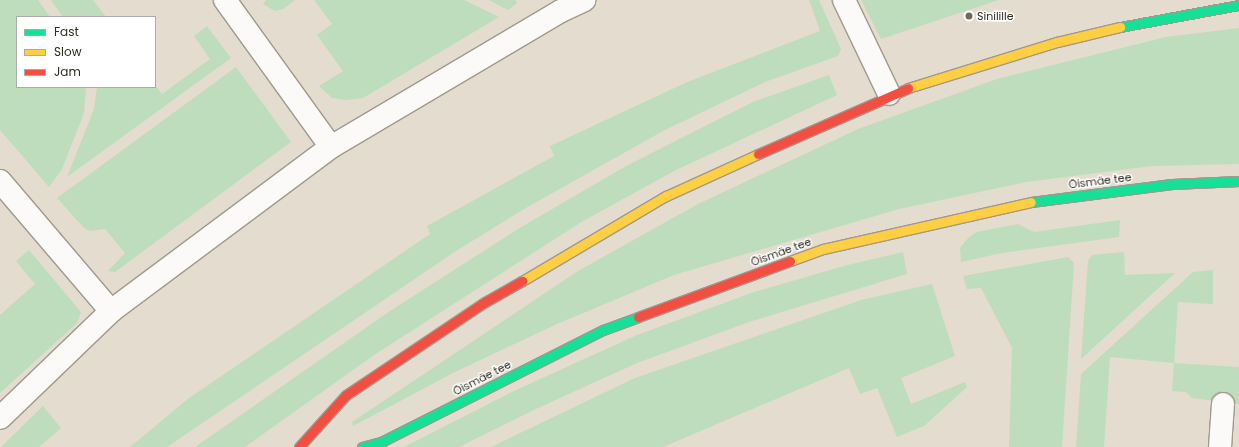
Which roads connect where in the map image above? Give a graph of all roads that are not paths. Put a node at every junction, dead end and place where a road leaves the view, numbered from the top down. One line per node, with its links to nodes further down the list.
1 (225, 0): 7 (street)
2 (585, 0): 4 (street)
3 (844, 0): 6 (street)
4 (558, 5): 7 (street)
5 (1239, 5): 6 (main road)
6 (889, 94): 13 (main road)
7 (331, 147): 10 (street)
8 (0, 181): 10 (street)
9 (1239, 181): 14 (main road, Õismäe tee)
10 (111, 311): 12 (street)
11 (1223, 404): 15 (street)
12 (0, 418)
13 (300, 447)
14 (362, 447)
15 (1220, 447)

